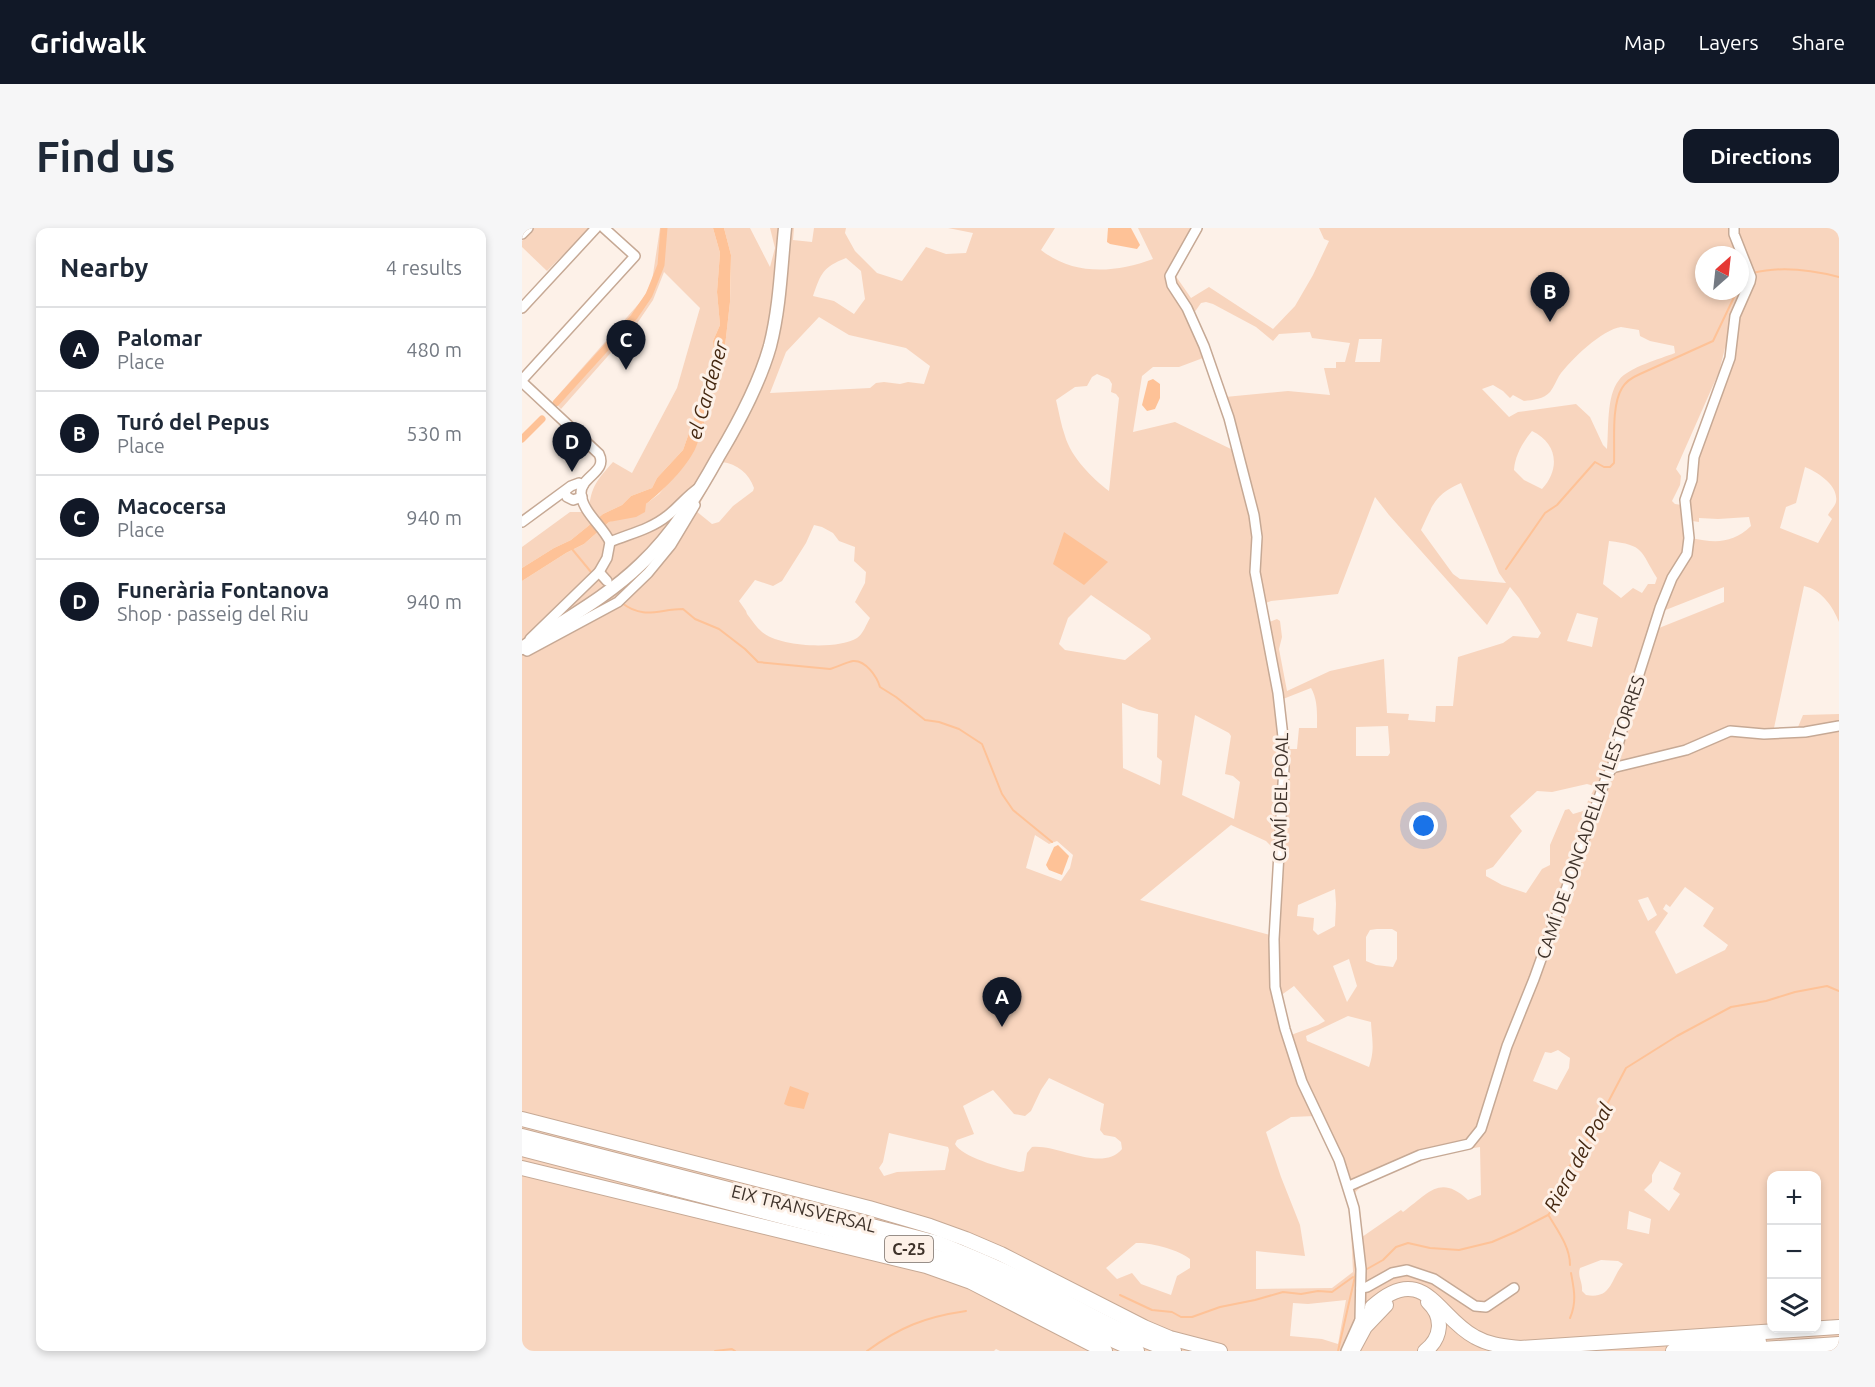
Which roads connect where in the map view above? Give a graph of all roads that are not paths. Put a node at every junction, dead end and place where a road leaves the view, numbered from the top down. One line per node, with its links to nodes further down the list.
1 (528, 228): 7 (street)
2 (596, 228): 8 (street)
3 (604, 228): 9 (street)
4 (785, 228): 11 (main road)
5 (1197, 228): 25 (street, CAMÍ DEL POAL)
6 (1734, 228): 20 (street, CAMÍ DE JONCADELLA I LES TORRES)
7 (522, 234)
8 (522, 308)
9 (522, 381): 10 (street)
10 (583, 485): 12 (street); 13 (street)
11 (702, 486): 15 (street); 18 (main road); 18 (street)
12 (565, 492): 13 (street); 14 (street)
13 (582, 497): 15 (street)
14 (522, 522)
15 (610, 540): 16 (street)
16 (599, 572): 17 (street); 18 (street)
17 (607, 581)
18 (523, 650)
19 (1839, 726): 20 (street)
20 (1612, 768): 25 (street, CAMÍ DE JONCADELLA I LES TORRES)
21 (522, 1119): 27 (highway); 37 (highway)
22 (522, 1136): 27 (highway, EIX TRANSVERSAL / C-25)
23 (522, 1149): 26 (highway, EIX TRANSVERSAL / C-25)
24 (522, 1168): 26 (highway); 34 (highway)
25 (1349, 1186): 29 (street, CAMÍ DEL POAL)
26 (667, 1188): 35 (highway, EIX TRANSVERSAL / C-25)
27 (761, 1197): 36 (highway, EIX TRANSVERSAL / C-25)
28 (1514, 1288): 29 (street)
29 (1366, 1295): 30 (street, CAMÍ DEL POAL); 30 (street, CAMÍ DEL POAL); 31 (highway); 38 (street, CAMÍ DEL POAL)
30 (1360, 1321): 38 (street, CAMÍ DEL POAL)
31 (1839, 1327)
32 (1839, 1333): 40 (highway)
33 (1839, 1344): 41 (highway)
34 (1105, 1351)
35 (1137, 1351)
36 (1174, 1351)
37 (1220, 1351)
38 (1350, 1351): 39 (highway)
39 (1425, 1351)
40 (1673, 1351)
41 (1713, 1351)

